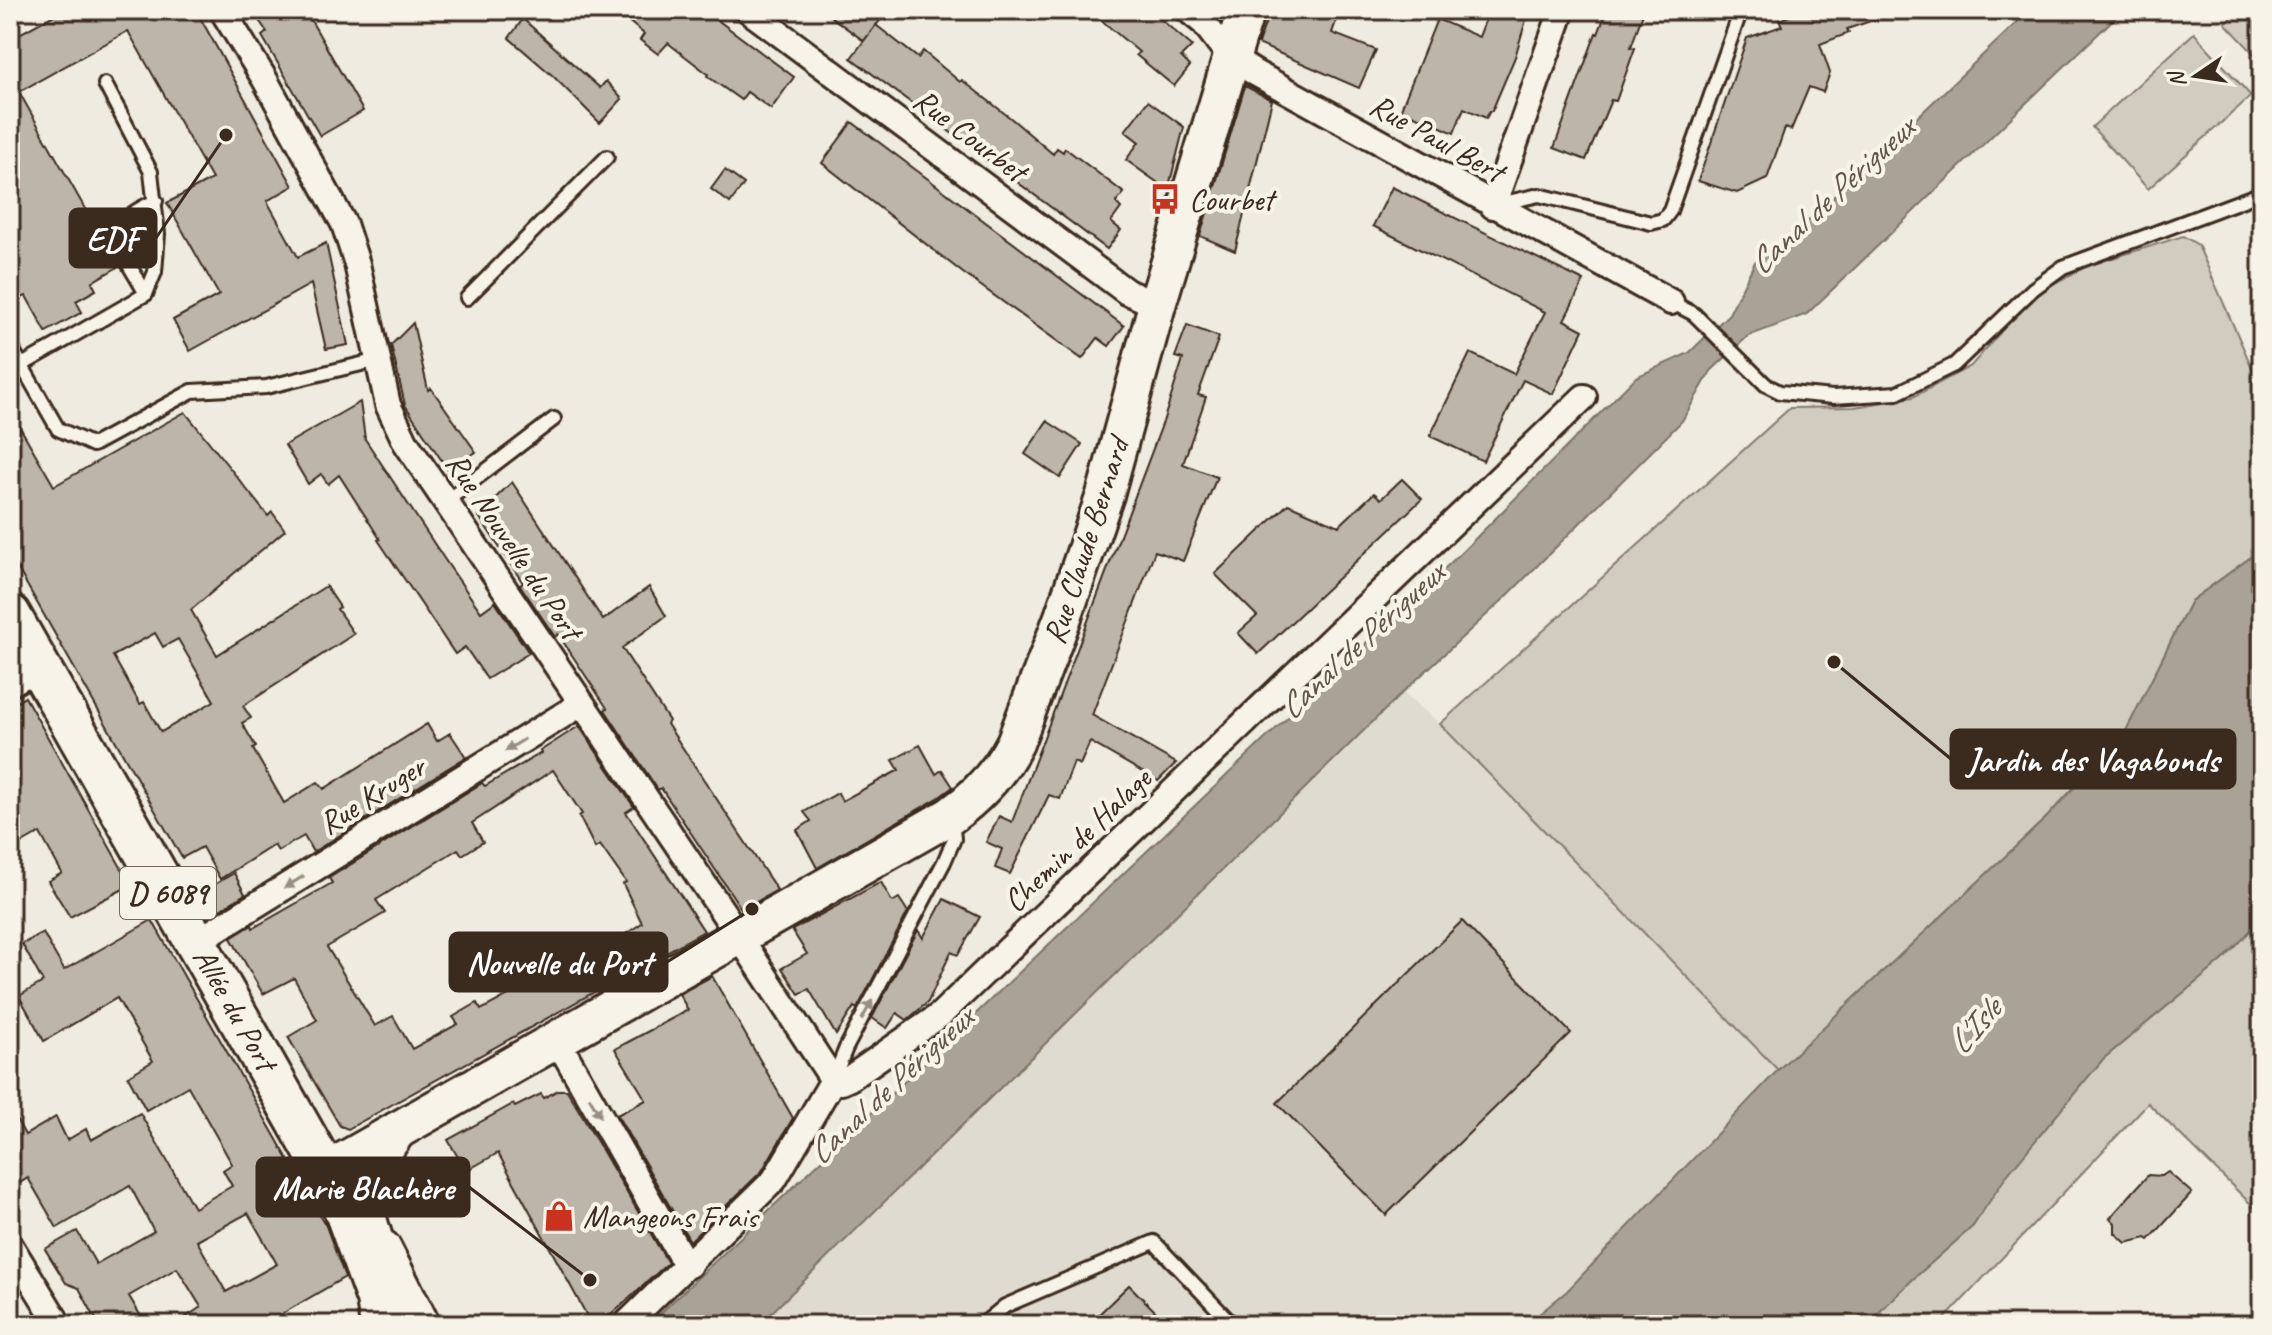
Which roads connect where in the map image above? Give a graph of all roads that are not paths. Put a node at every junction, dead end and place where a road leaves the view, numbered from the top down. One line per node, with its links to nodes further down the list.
1 (222, 10): 18 (street, Rue Nouvelle du Port)
2 (748, 10): 16 (street, Rue Courbet)
3 (1188, 10): 7 (street, Rue Paul Bert)
4 (1246, 10): 7 (main road, Rue Claude Bernard)
5 (1562, 10): 12 (street)
6 (1741, 10): 12 (lane)
7 (1230, 57): 12 (street, Rue Paul Bert); 16 (main road, Rue Claude Bernard)
8 (105, 84): 11 (lane)
9 (607, 157): 14 (lane)
10 (2262, 193): 15 (lane)
11 (156, 201): 13 (lane); 13 (lane)
12 (1493, 206): 15 (street, Rue Paul Bert)
13 (146, 294): 19 (lane)
14 (467, 298)
15 (1671, 302)
16 (1157, 305): 26 (main road, Rue Claude Bernard)
17 (10, 345): 19 (lane)
18 (378, 360): 19 (lane); 22 (street, Rue Nouvelle du Port)
19 (22, 365)
20 (1584, 397): 30 (street, Chemin de Halage)
21 (554, 419): 22 (lane)
22 (445, 502): 25 (street, Rue Nouvelle du Port)
23 (10, 615): 24 (main road, Allée du Port / D 6089)
24 (25, 676): 28 (main road, Allée du Port / D 6089)
25 (581, 704): 27 (street, Rue Nouvelle du Port); 28 (street, Rue Kruger, one-way to 28)
26 (950, 816): 27 (main road, Rue Claude Bernard); 30 (lane, one-way to 26)
27 (739, 936): 29 (main road, Rue Claude Bernard); 30 (street, Rue Nouvelle du Port)
28 (196, 942): 32 (main road, Allée du Port / D 6089)
29 (557, 1040): 31 (main road, Rue Claude Bernard); 35 (street, one-way to 35)
30 (833, 1080): 35 (street)
31 (398, 1129): 32 (main road, Rue Claude Bernard); 33 (main road)
32 (333, 1183): 33 (main road, Allée du Port / D 6089); 37 (main road, Allée du Port / D 6089)
33 (373, 1235): 38 (main road, Allée du Port / D 6089)
34 (10, 1245): 36 (street)
35 (689, 1265): 39 (street)
36 (59, 1325)
37 (381, 1325)
38 (419, 1325)
39 (625, 1325)
40 (982, 1325): 41 (lane)
41 (1233, 1325)

